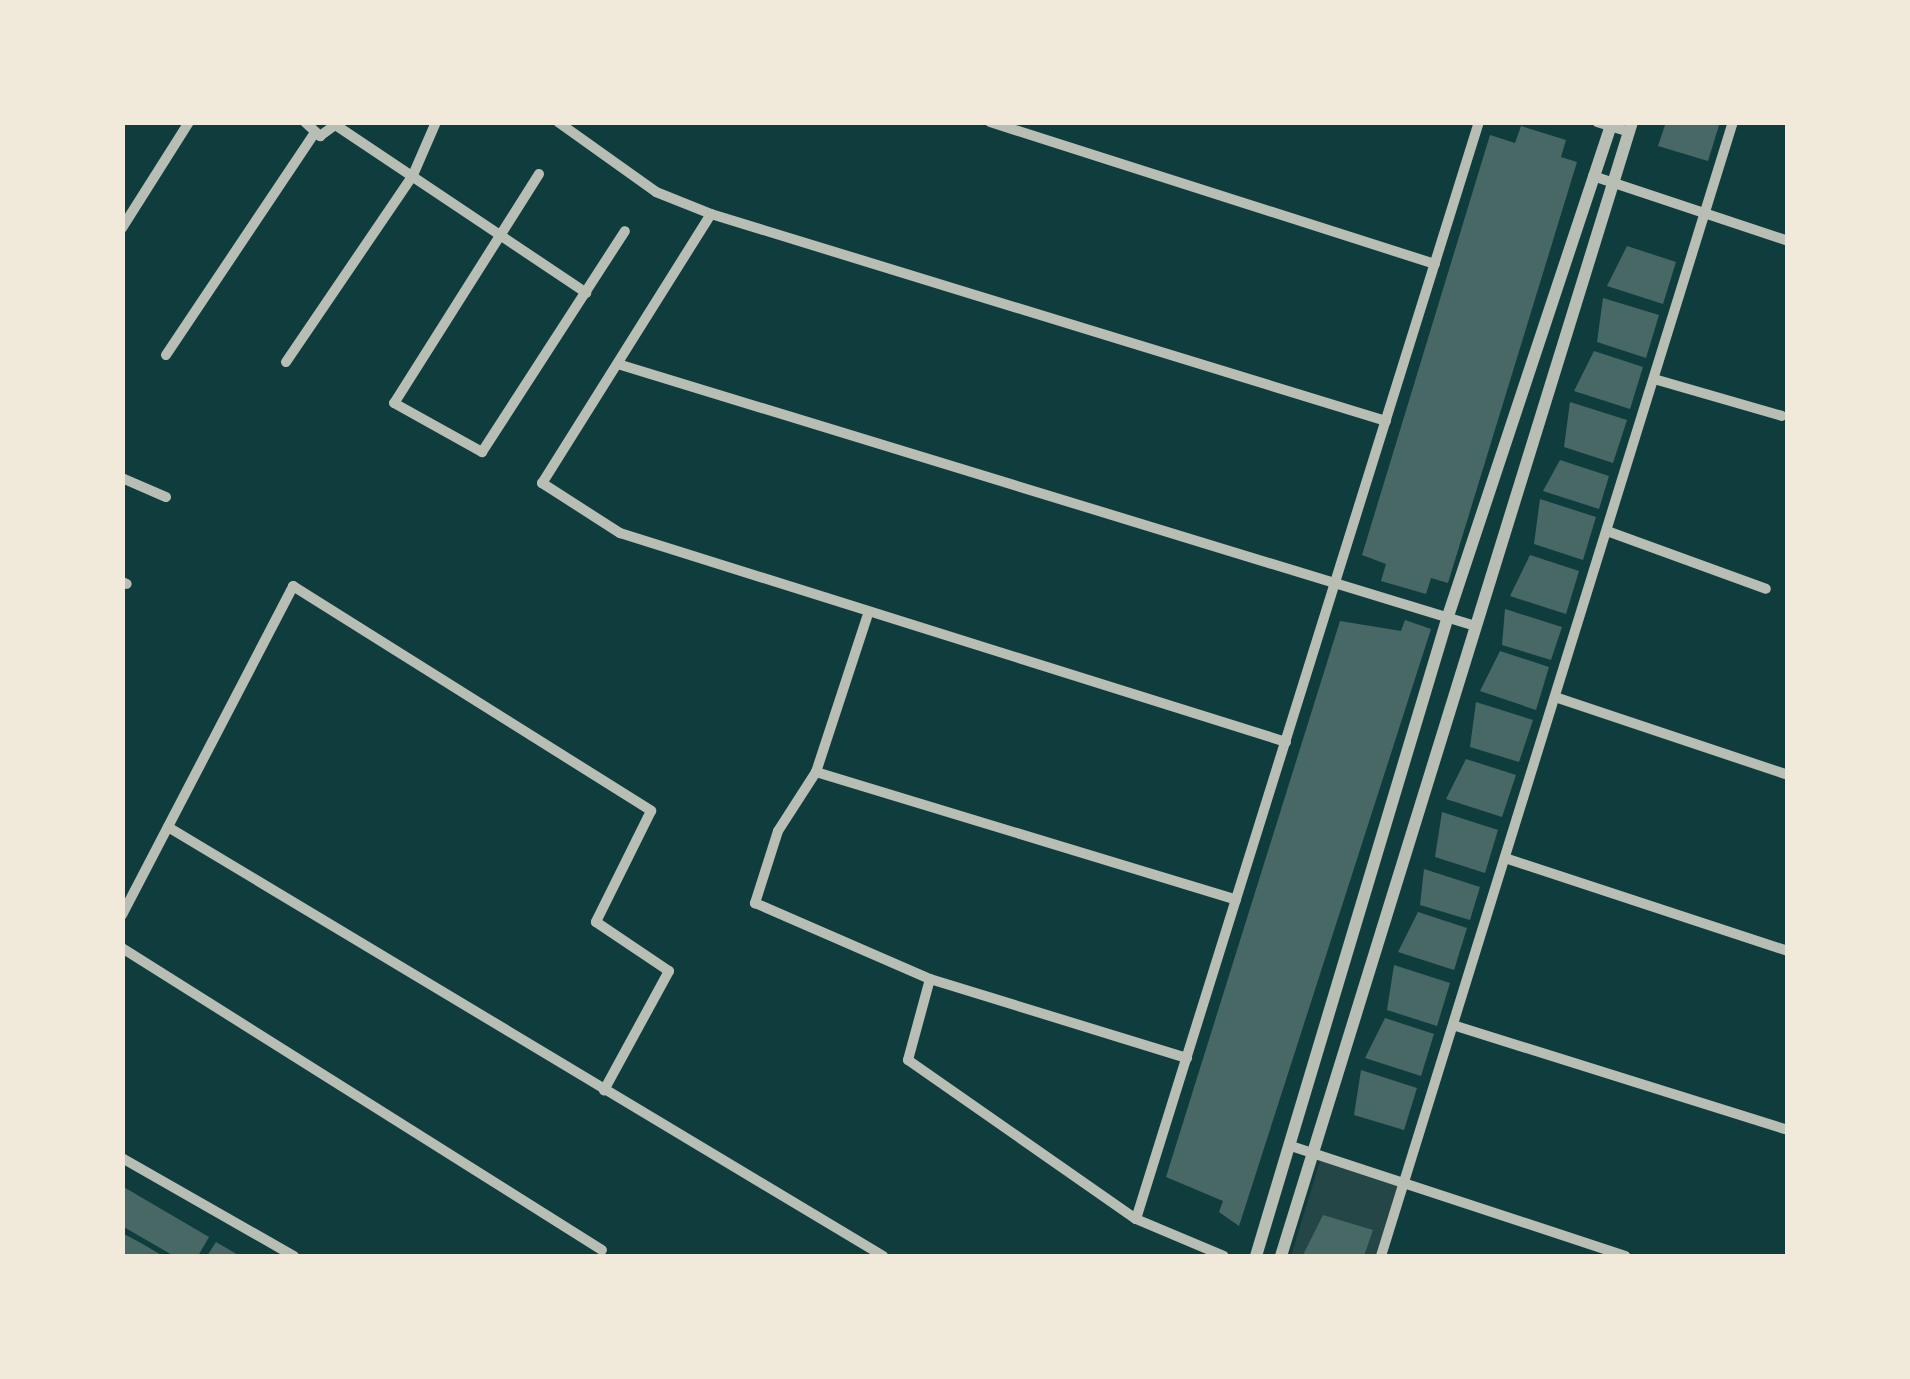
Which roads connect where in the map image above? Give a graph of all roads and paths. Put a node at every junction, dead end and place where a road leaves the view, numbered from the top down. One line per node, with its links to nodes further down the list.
1 (189, 122): 18 (street)
2 (305, 122): 11 (street)
3 (436, 122): 13 (street)
4 (558, 122): 16 (street)
5 (990, 122): 22 (street)
6 (1479, 122): 22 (street)
7 (1733, 122): 17 (street)
8 (338, 124): 11 (street); 13 (street)
9 (1606, 124): 10 (street); 14 (street)
10 (1630, 127): 15 (street)
11 (314, 134): 24 (street)
12 (539, 174): 20 (street)
13 (413, 175): 20 (street); 25 (street)
14 (1593, 176): 15 (street); 35 (street)
15 (1613, 183): 17 (street); 37 (street)
16 (711, 214): 26 (street); 29 (street)
17 (1706, 215): 21 (street); 27 (street)
18 (122, 228)
19 (625, 231): 23 (street)
20 (501, 235): 23 (street); 23 (street)
21 (1788, 241)
22 (1435, 264): 29 (street)
23 (586, 293)
24 (166, 356)
25 (286, 362)
26 (621, 366): 33 (street); 36 (street)
27 (1654, 379): 28 (street); 32 (street)
28 (1782, 416)
29 (1386, 421): 33 (street)
30 (122, 478): 31 (street)
31 (166, 496)
32 (1607, 531): 34 (street); 38 (street)
33 (1336, 582): 35 (street); 39 (street)
34 (1766, 590)
35 (1448, 616): 37 (street); 53 (street)
36 (866, 617): 39 (street); 40 (street)
37 (1472, 624): 54 (street)
38 (1555, 697): 41 (street); 43 (street)
39 (1286, 742): 44 (street)
40 (816, 772): 44 (street); 48 (street)
41 (1788, 775)
42 (168, 826): 45 (street); 51 (street); 51 (street)
43 (1505, 858): 47 (street); 49 (street)
44 (1236, 900): 50 (street)
45 (122, 914)
46 (122, 948): 58 (street)
47 (1788, 951)
48 (930, 979): 50 (street); 57 (street)
49 (1456, 1026): 52 (street); 56 (street)
50 (1187, 1058): 57 (street)
51 (604, 1090): 60 (street)
52 (1788, 1130)
53 (1292, 1146): 54 (street); 62 (street)
54 (1313, 1153): 56 (street); 63 (street)
55 (122, 1158): 59 (street)
56 (1404, 1184): 64 (street); 65 (street)
57 (1136, 1219): 61 (street)
58 (602, 1250)
59 (294, 1256)
60 (882, 1256)
61 (1224, 1256)
62 (1256, 1256)
63 (1281, 1256)
64 (1381, 1256)
65 (1625, 1256)

